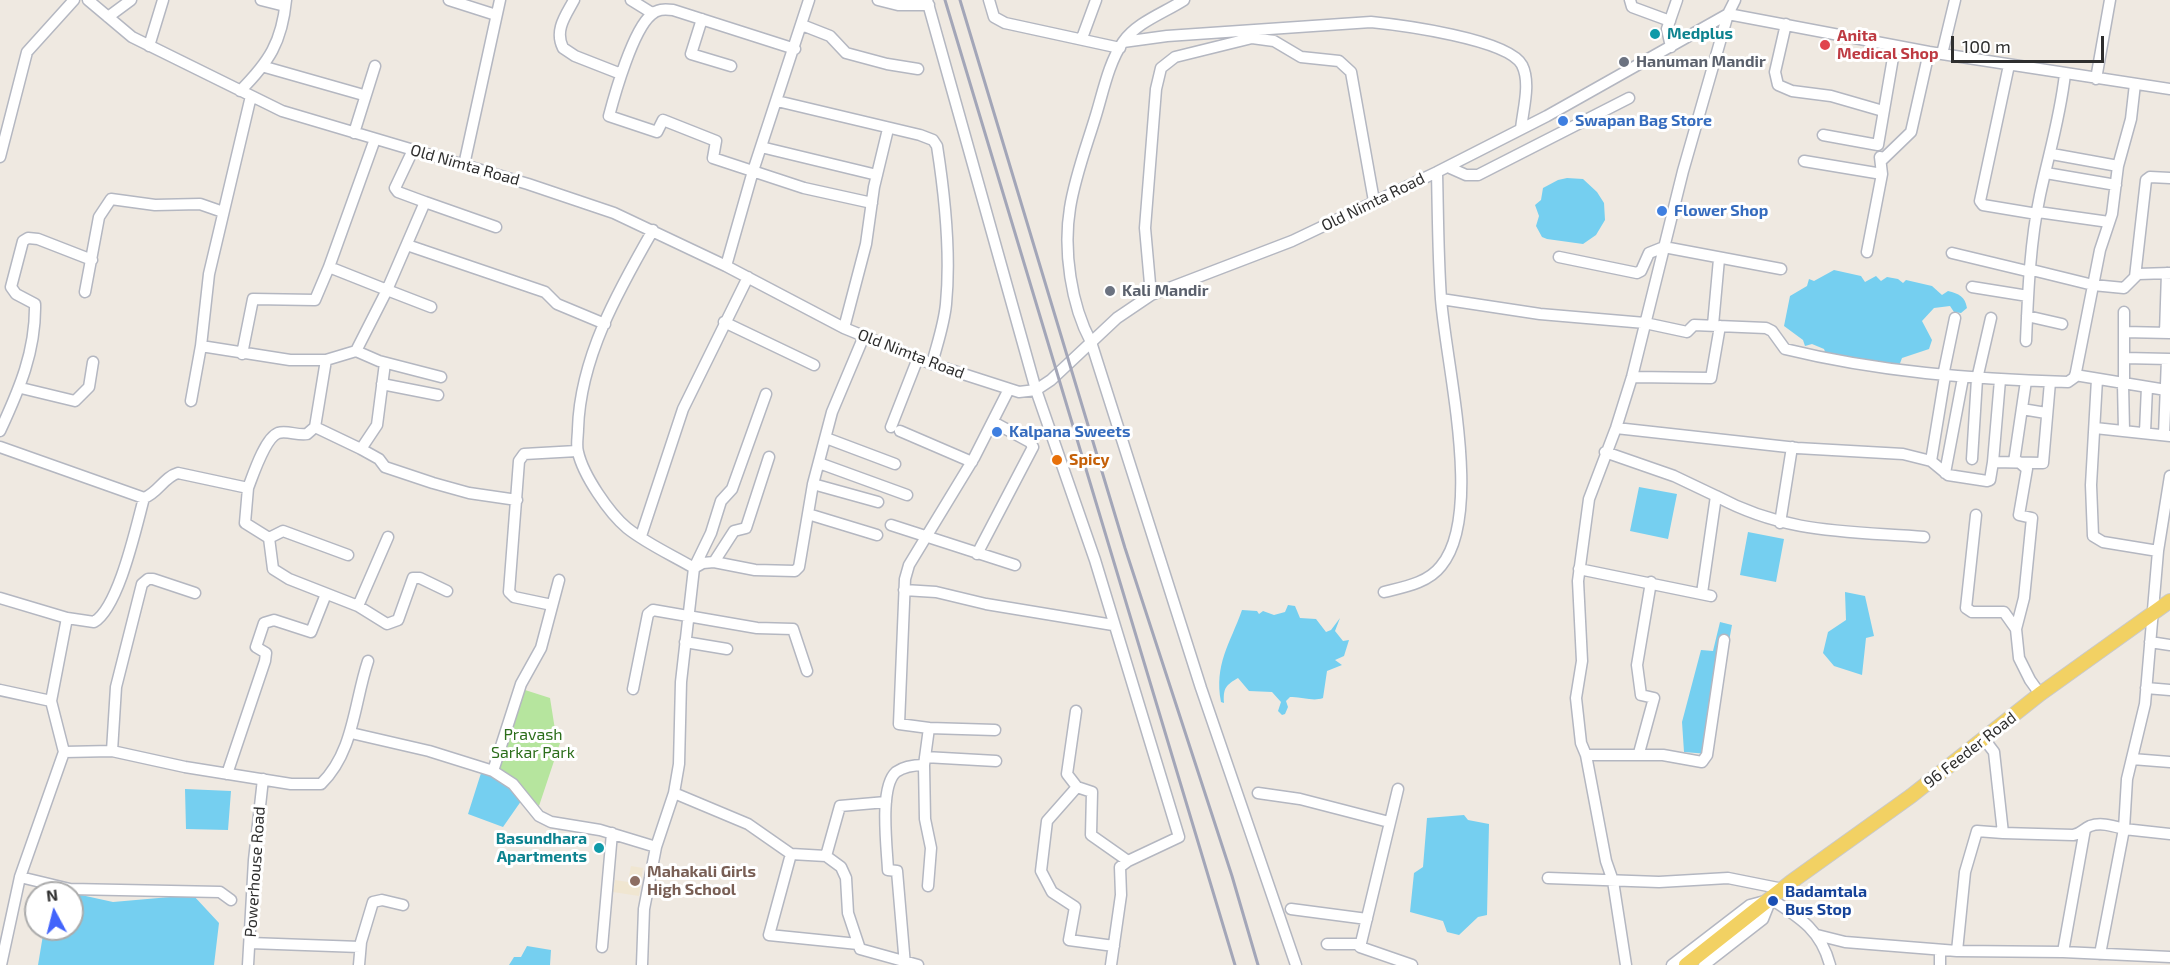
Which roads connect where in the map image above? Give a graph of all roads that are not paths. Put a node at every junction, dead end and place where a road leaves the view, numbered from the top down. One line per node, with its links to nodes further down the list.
1 (74, 0): 55 (street)
2 (88, 0): 25 (street, Old Nimta Road)
3 (131, 0): 25 (street)
4 (163, 0): 32 (street)
5 (261, 0): 21 (street)
6 (449, 0): 24 (street)
7 (500, 0): 24 (street)
8 (574, 0): 43 (street)
9 (632, 0): 22 (street)
10 (809, 0): 28 (street)
11 (878, 0): 20 (street)
12 (988, 0): 30 (street)
13 (1096, 0): 30 (street)
14 (1184, 0): 31 (street)
15 (1630, 0): 27 (street)
16 (1677, 0): 27 (street)
17 (1735, 0): 23 (street)
18 (1955, 0): 37 (street)
19 (2110, 0): 45 (street)
20 (928, 2): 149 (street)
21 (285, 3): 41 (street)
22 (652, 13): 26 (street); 43 (street)
23 (1728, 14): 29 (street); 34 (street, Old Nimta Road); 87 (street)
24 (496, 15): 68 (street)
25 (108, 17): 32 (street, Old Nimta Road)
26 (702, 19): 35 (street); 40 (street)
27 (1670, 21): 34 (street)
28 (802, 24): 35 (street); 42 (street)
29 (1785, 24): 33 (street); 54 (street)
30 (1082, 38): 31 (street)
31 (1122, 45): 57 (street); 122 (street)
32 (149, 46): 48 (street, Old Nimta Road)
33 (1895, 46): 36 (street); 54 (street)
34 (1671, 47): 57 (street, Old Nimta Road)
35 (795, 50): 52 (street)
36 (1929, 52): 37 (street); 67 (street)
37 (1942, 54): 38 (street)
38 (2009, 65): 44 (street); 82 (street)
39 (375, 66): 58 (street)
40 (731, 66)
41 (265, 67): 48 (street); 49 (street)
42 (918, 69)
43 (621, 74): 71 (street)
44 (2065, 74): 45 (street); 65 (street)
45 (2096, 79): 46 (street)
46 (2135, 84): 47 (street); 70 (street)
47 (2170, 89)
48 (240, 91): 50 (street, Old Nimta Road)
49 (360, 94)
50 (251, 96): 58 (street, Old Nimta Road); 81 (street)
51 (1629, 98): 69 (street)
52 (777, 101): 56 (street); 62 (street)
53 (0, 109): 55 (street)
54 (1884, 111): 61 (street)
55 (12, 114): 63 (street)
56 (888, 129): 75 (street); 132 (street)
57 (1521, 129): 69 (street, Old Nimta Road)
58 (354, 133): 60 (street, Old Nimta Road)
59 (1824, 135): 61 (street)
60 (375, 140): 64 (street, Old Nimta Road); 94 (street)
61 (1878, 145): 67 (street)
62 (761, 147): 71 (street); 75 (street)
63 (1, 149)
64 (413, 150): 68 (street, Old Nimta Road); 79 (street)
65 (2052, 154): 70 (street); 73 (street)
66 (1804, 161): 74 (street)
67 (1881, 161): 74 (street)
68 (464, 165): 85 (street, Old Nimta Road)
69 (1448, 166): 72 (street, Old Nimta Road)
70 (2118, 166): 77 (street)
71 (753, 171): 80 (street); 93 (street)
72 (1437, 172): 78 (street, Old Nimta Road); 106 (street)
73 (2046, 173): 77 (street); 82 (street)
74 (1881, 174): 88 (street)
75 (877, 176): 80 (street)
76 (2170, 178): 99 (street)
77 (2116, 185): 83 (street)
78 (1374, 201): 104 (street, Old Nimta Road); 104 (street)
79 (425, 202): 84 (street); 86 (street)
80 (872, 203): 117 (street)
81 (223, 212): 92 (street); 123 (street)
82 (2038, 213): 83 (street); 96 (street)
83 (2109, 222): 100 (street)
84 (496, 227)
85 (653, 231): 93 (street, Old Nimta Road); 113 (street)
86 (407, 245): 102 (street); 113 (street)
87 (1664, 247): 90 (street); 91 (street); 114 (street)
88 (1868, 252)
89 (1952, 253): 96 (street)
90 (1559, 257)
91 (1719, 259): 95 (street); 116 (street)
92 (92, 260): 103 (street); 147 (street)
93 (726, 266): 98 (street, Old Nimta Road)
94 (328, 267): 102 (street); 125 (street)
95 (1781, 269)
96 (2032, 271): 100 (street); 105 (street)
97 (2168, 273): 99 (street); 119 (street)
98 (748, 277): 112 (street); 117 (street, Old Nimta Road)
99 (2135, 277): 100 (street)
100 (2093, 285): 134 (street)
101 (1972, 287): 105 (street)
102 (387, 290): 107 (street); 124 (street)
103 (85, 292)
104 (1150, 295): 122 (street, Old Nimta Road)
105 (2028, 296): 109 (street)
106 (1441, 299): 114 (street); 208 (street)
107 (431, 307)
108 (2124, 312): 118 (street)
109 (2027, 316): 115 (street); 121 (street)
110 (1955, 318): 136 (street)
111 (1991, 318): 139 (street)
112 (724, 322): 133 (street); 192 (street)
113 (605, 324): 168 (street)
114 (1645, 324): 116 (street); 135 (street)
115 (2062, 324)
116 (1716, 325): 135 (street); 136 (street)
117 (844, 328): 120 (street, Old Nimta Road)
118 (2124, 332): 119 (street); 127 (street)
119 (2167, 333)
120 (864, 336): 126 (street, Old Nimta Road); 164 (street)
121 (2026, 341)
122 (1091, 342): 149 (street, Old Nimta Road); 294 (street)
123 (201, 346): 125 (street); 153 (street)
124 (356, 351): 129 (street); 131 (street)
125 (242, 354): 129 (street)
126 (918, 358): 132 (street, Old Nimta Road); 173 (street)
127 (2124, 358): 128 (street); 145 (street)
128 (2169, 359): 150 (street)
129 (326, 360): 157 (street)
130 (93, 362): 147 (street)
131 (384, 363): 137 (street); 144 (street)
132 (932, 364): 148 (street, Old Nimta Road)
133 (814, 365)
134 (2075, 375): 140 (street); 143 (street)
135 (1632, 376): 158 (street)
136 (1944, 376): 138 (street); 172 (street)
137 (441, 377)
138 (1963, 378): 139 (street); 178 (street)
139 (1977, 379): 141 (street); 171 (street)
140 (2097, 379): 145 (street); 159 (street)
141 (2000, 380): 142 (street); 174 (street)
142 (2026, 381): 143 (street); 154 (street)
143 (2050, 381): 155 (street)
144 (382, 384): 152 (street); 167 (street)
145 (2123, 384): 146 (street); 160 (street)
146 (2147, 387): 150 (street); 162 (street)
147 (21, 388): 161 (street)
148 (1009, 389): 149 (street, Old Nimta Road); 156 (street)
149 (1036, 390): 218 (street)
150 (2166, 390): 163 (street)
151 (766, 394): 202 (street)
152 (438, 395)
153 (191, 401)
154 (2022, 409): 155 (street); 175 (street)
155 (2046, 413): 175 (street)
156 (993, 422): 173 (street); 198 (street)
157 (315, 428): 167 (street); 181 (street)
158 (1616, 428): 166 (street); 169 (street)
159 (2095, 428): 160 (street); 197 (street)
160 (2124, 430): 162 (street)
161 (0, 431)
162 (2145, 432): 163 (street)
163 (2167, 436)
164 (826, 438): 176 (street); 177 (street)
165 (0, 447): 184 (street)
166 (1792, 447): 172 (street); 189 (street)
167 (361, 449): 185 (street)
168 (578, 451): 185 (street); 192 (street)
169 (1605, 452): 183 (street); 203 (street)
170 (769, 457): 200 (street)
171 (1972, 459)
172 (1931, 461): 178 (street)
173 (972, 462): 195 (street)
174 (1993, 462): 175 (street); 178 (street)
175 (2016, 462): 219 (street)
176 (819, 463): 180 (street); 182 (street)
177 (896, 464)
178 (1945, 473)
179 (2170, 476): 197 (street)
180 (813, 483): 186 (street); 187 (street)
181 (248, 488): 184 (street); 193 (street)
182 (907, 495)
183 (1716, 496): 189 (street); 205 (street)
184 (144, 498): 217 (street)
185 (517, 500): 213 (street)
186 (878, 502)
187 (808, 514): 191 (street); 200 (street)
188 (1976, 515): 219 (street)
189 (1780, 523): 196 (street)
190 (891, 525): 195 (street)
191 (878, 535)
192 (640, 536): 202 (street)
193 (269, 537): 199 (street); 210 (street)
194 (388, 537): 214 (street)
195 (927, 537): 198 (street); 206 (street)
196 (1924, 537)
197 (2158, 551): 216 (street)
198 (977, 554): 201 (street)
199 (348, 555)
200 (714, 562): 202 (street)
201 (1015, 565)
202 (694, 568): 215 (street)
203 (1579, 569): 205 (street); 241 (street)
204 (559, 580): 213 (street)
205 (1651, 582): 240 (street)
206 (904, 590): 218 (street); 234 (street)
207 (447, 591): 214 (street)
208 (1384, 592)
209 (195, 593): 238 (street)
210 (326, 594): 214 (street); 247 (street)
211 (0, 598): 217 (street)
212 (2170, 601): 216 (main road, 96 Feeder Road)
213 (552, 605): 246 (street)
214 (358, 606)
215 (687, 614): 221 (street); 226 (street); 228 (street)
216 (2155, 614): 222 (street); 231 (main road, 96 Feeder Road)
217 (67, 618): 232 (street)
218 (1113, 625): 263 (street)
219 (2016, 629): 231 (street)
220 (1724, 640): 240 (street)
221 (685, 642): 224 (street); 251 (street)
222 (2150, 642): 223 (street); 227 (street)
223 (2170, 645)
224 (727, 649)
225 (368, 661): 236 (street)
226 (807, 671)
227 (2146, 688): 230 (street); 242 (street)
228 (633, 689)
229 (0, 690): 232 (street)
230 (2170, 690)
231 (2040, 694): 237 (main road, 96 Feeder Road)
232 (51, 700): 239 (street)
233 (1076, 711): 249 (street)
234 (929, 728): 235 (street); 243 (street)
235 (995, 730)
236 (351, 733): 246 (street); 248 (street)
237 (1984, 739): 258 (street); 268 (main road, 96 Feeder Road)
238 (112, 750): 239 (street); 247 (street)
239 (64, 752): 264 (street)
240 (1639, 753): 241 (street)
241 (1586, 755): 266 (street)
242 (2132, 759): 245 (street); 256 (street)
243 (925, 761): 244 (street); 253 (street); 267 (street)
244 (996, 761)
245 (2170, 762)
246 (493, 771): 257 (street)
247 (227, 774): 248 (street)
248 (263, 779): 275 (street, Powerhouse Road)
249 (1077, 787): 263 (street); 279 (street)
250 (1398, 789): 254 (street)
251 (674, 793): 260 (street); 261 (street)
252 (1258, 793): 254 (street)
253 (886, 802): 262 (street); 287 (street)
254 (1389, 822): 273 (street)
255 (2085, 829): 256 (street); 258 (street); 284 (street)
256 (2124, 829): 259 (street); 285 (street)
257 (612, 833): 260 (street); 281 (street)
258 (2003, 833): 283 (street)
259 (2170, 834)
260 (656, 847): 291 (street)
261 (790, 854): 262 (street); 276 (street)
262 (826, 856): 276 (street)
263 (1128, 861): 279 (street)
264 (20, 877): 270 (street); 288 (street)
265 (1548, 878): 266 (street)
266 (1613, 881): 268 (street); 296 (street)
267 (928, 886)
268 (1783, 889): 269 (main road, 96 Feeder Road)
269 (1771, 899): 274 (street); 297 (street); 298 (main road, 96 Feeder Road); 299 (street)
270 (231, 900)
271 (403, 905): 280 (street)
272 (1291, 909): 273 (street)
273 (1367, 919): 278 (street)
274 (1817, 935): 282 (street); 300 (street)
275 (250, 943): 280 (street); 289 (street, Powerhouse Road)
276 (858, 944): 287 (street)
277 (1327, 944): 278 (street)
278 (1361, 944): 295 (street)
279 (1114, 946): 293 (street)
280 (360, 947): 290 (street)
281 (602, 947)
282 (1940, 950): 283 (street); 301 (street)
283 (1957, 951): 284 (street)
284 (2063, 952): 285 (street)
285 (2100, 954): 286 (street)
286 (2170, 957)
287 (904, 963): 292 (street)
288 (1, 965)
289 (248, 965)
290 (359, 965)
291 (642, 965)
292 (918, 965)
293 (1111, 965)
294 (1296, 965)
295 (1411, 965)
296 (1626, 965)
297 (1672, 965)
298 (1686, 965)
299 (1704, 965)
300 (1830, 965)
301 (1940, 965)

